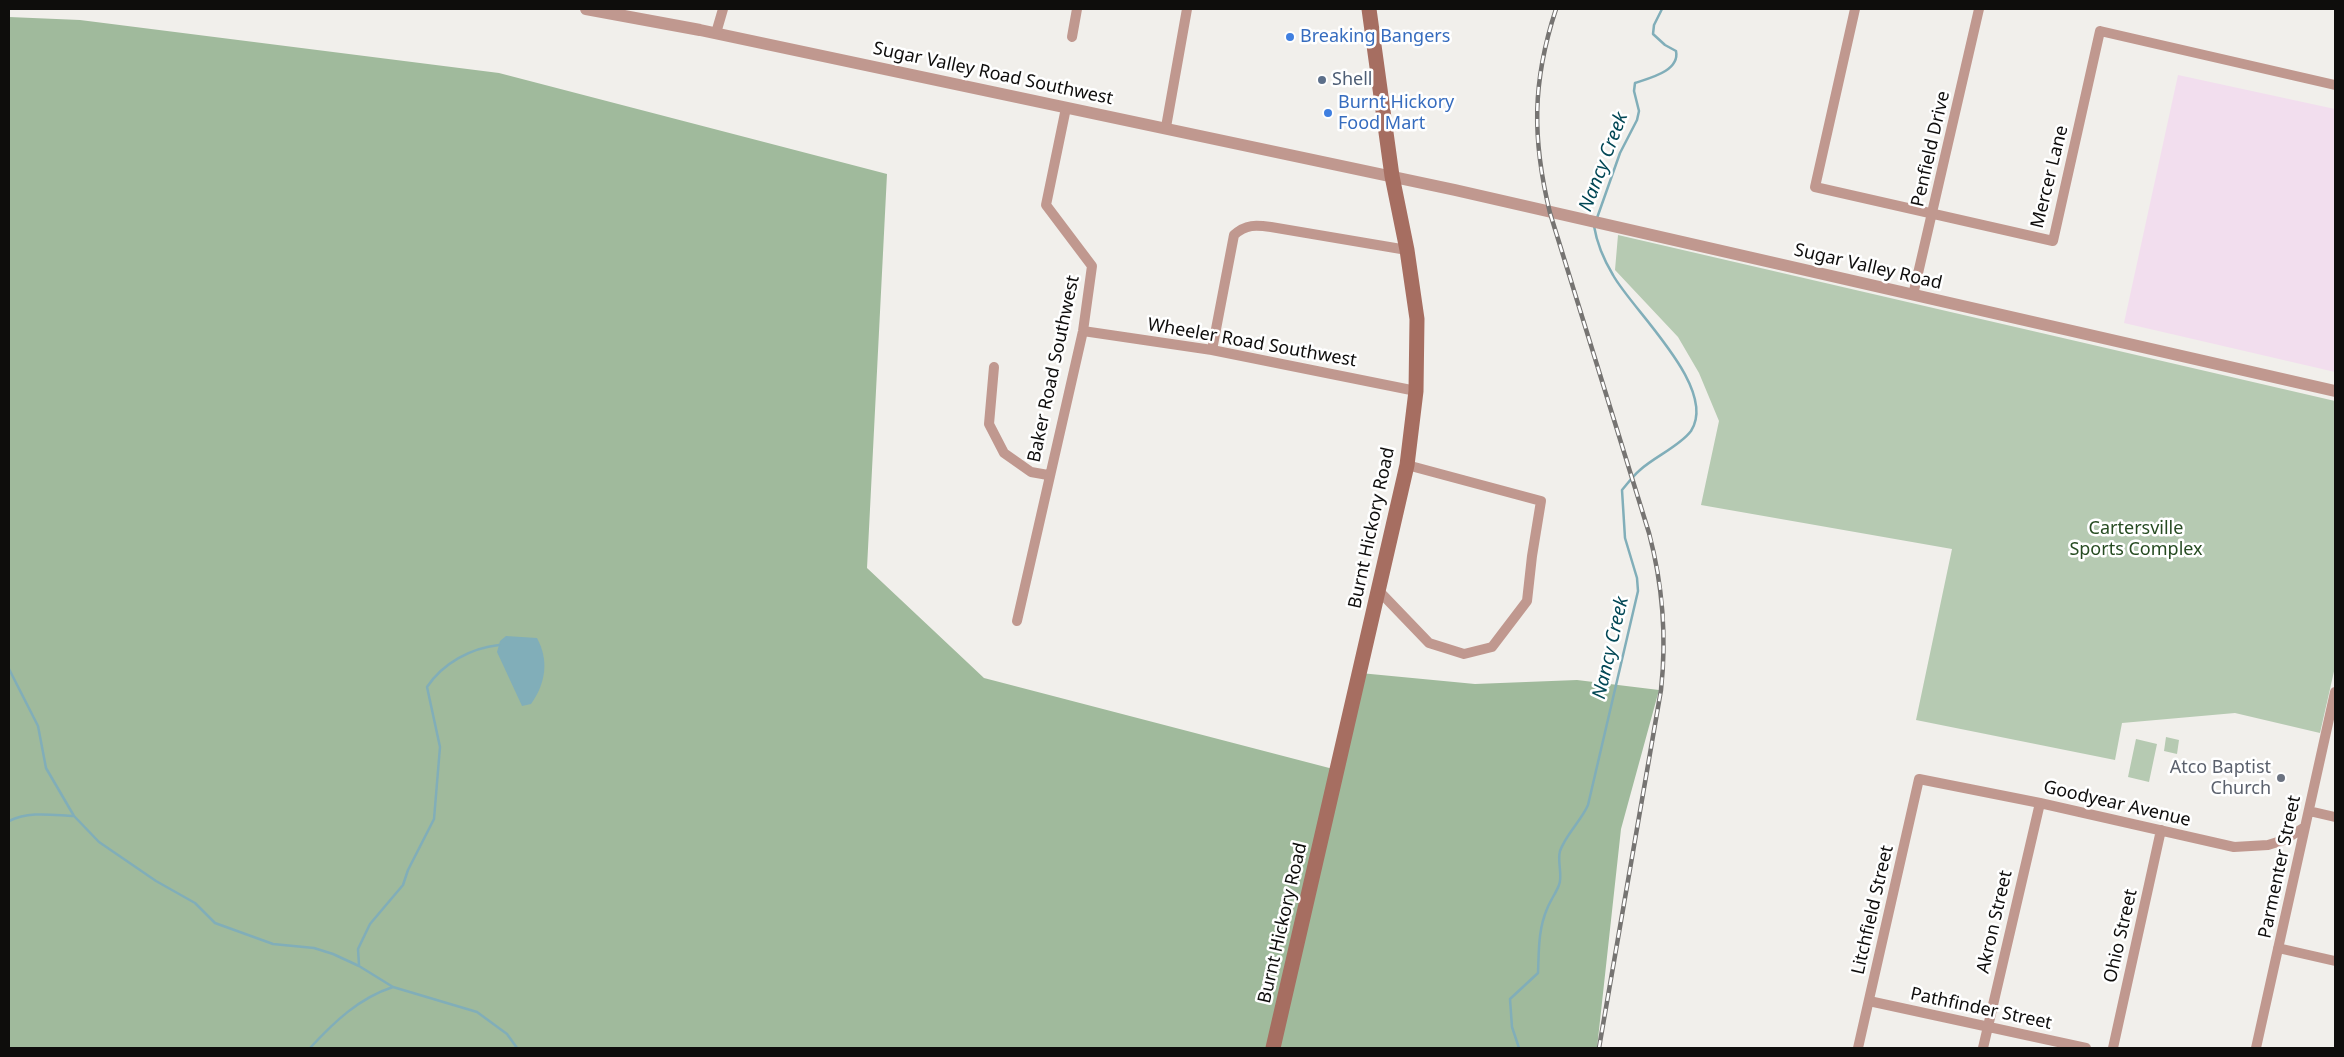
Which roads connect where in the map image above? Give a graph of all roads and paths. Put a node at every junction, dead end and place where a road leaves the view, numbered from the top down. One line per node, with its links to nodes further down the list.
1 (586, 9): 8 (street, Sugar Valley Road Southwest)
2 (723, 9): 8 (street)
3 (1077, 9): 9 (street)
4 (1187, 9): 12 (street)
5 (1370, 9): 13 (main road, Burnt Hickory Road)
6 (1855, 9): 14 (street, Mercer Lane)
7 (1979, 9): 14 (street, Penfield Drive)
8 (716, 33): 11 (street, Sugar Valley Road Southwest)
9 (1072, 37)
10 (2335, 85): 14 (street, Mercer Lane)
11 (1066, 108): 12 (street, Sugar Valley Road Southwest); 17 (street, Baker Road Southwest)
12 (1166, 128): 13 (street, Sugar Valley Road Southwest)
13 (1392, 176): 15 (main road, Burnt Hickory Road); 16 (street, Sugar Valley Road)
14 (1933, 213): 16 (street, Penfield Drive)
15 (1407, 250): 18 (street); 20 (main road, Burnt Hickory Road)
16 (1913, 295): 21 (street, Sugar Valley Road)
17 (1083, 330): 18 (street, Wheeler Road Southwest); 23 (street, Baker Road Southwest)
18 (1212, 350): 20 (street, Wheeler Road Southwest)
19 (994, 367): 23 (street)
20 (1416, 391): 22 (main road, Burnt Hickory Road)
21 (2335, 391)
22 (1407, 465): 24 (main road, Burnt Hickory Road); 24 (street)
23 (1048, 475): 25 (street, Baker Road Southwest)
24 (1379, 590): 37 (main road, Burnt Hickory Road)
25 (1017, 621)
26 (2335, 692): 29 (street, Parmenter Street)
27 (1919, 779): 28 (street, Goodyear Avenue); 35 (street, Litchfield Street)
28 (2040, 803): 32 (street, Goodyear Avenue); 36 (street, Akron Street)
29 (2309, 812): 30 (street); 31 (street, Parmenter Street)
30 (2335, 817)
31 (2305, 827): 32 (street, Goodyear Avenue); 33 (street, Parmenter Street)
32 (2161, 830): 41 (street, Ohio Street)
33 (2278, 948): 34 (street); 42 (street, Parmenter Street)
34 (2335, 960)
35 (1869, 1001): 36 (street, Pathfinder Street); 38 (street, Litchfield Street)
36 (1988, 1026): 39 (street, Akron Street); 40 (street, Pathfinder Street)
37 (1273, 1048)
38 (1858, 1048)
39 (1983, 1048)
40 (2086, 1048)
41 (2113, 1048)
42 (2256, 1048)

